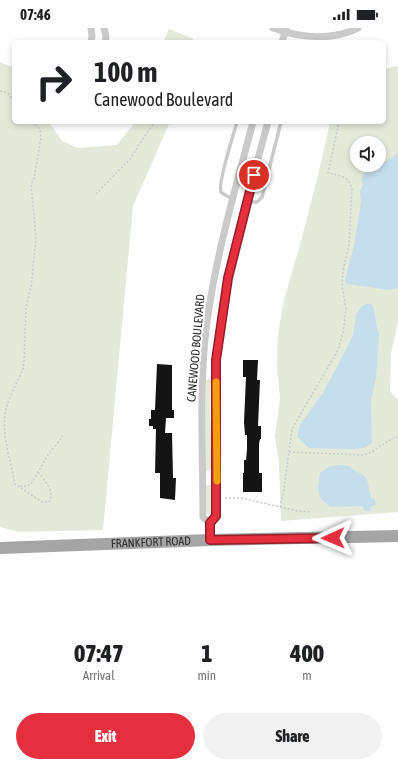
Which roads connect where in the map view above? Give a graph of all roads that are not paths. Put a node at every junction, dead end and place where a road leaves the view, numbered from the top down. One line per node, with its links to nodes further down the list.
1 (91, 28): 6 (street)
2 (104, 28): 7 (street)
3 (273, 28): 5 (street)
4 (358, 28): 5 (street)
5 (285, 30): 8 (street)
6 (91, 40)
7 (105, 40)
8 (282, 40)
9 (236, 124): 13 (lane)
10 (252, 124): 13 (street, CANEWOOD BOULEVARD)
11 (267, 124): 14 (street, CANEWOOD BOULEVARD)
12 (280, 124): 14 (lane)
13 (232, 198): 15 (street, CANEWOOD BOULEVARD)
14 (246, 202): 15 (street, CANEWOOD BOULEVARD)
15 (210, 523): 17 (street, CANEWOOD BOULEVARD)
16 (398, 536): 17 (main road, FRANKFORT ROAD)
17 (210, 540): 18 (main road, FRANKFORT ROAD)
18 (0, 548)

